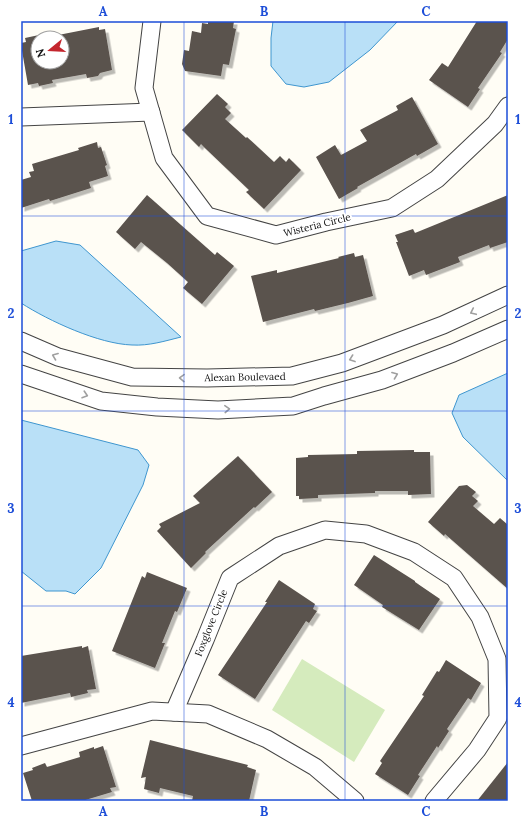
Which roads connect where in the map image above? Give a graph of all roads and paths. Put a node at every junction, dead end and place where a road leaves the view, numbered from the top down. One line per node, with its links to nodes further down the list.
1 (152, 21): 3 (street, Wisteria Circle)
2 (508, 106): 3 (street, Wisteria Circle)
3 (151, 112): 4 (street)
4 (21, 117)
5 (508, 296): 7 (street, Alexan Boulevaed, one-way to 7)
6 (508, 329): 8 (street, one-way to 6)
7 (21, 341)
8 (21, 374)
9 (174, 712): 10 (street); 11 (street); 12 (street, Foxglove Circle)
10 (21, 746)
11 (355, 801)
12 (434, 801)

